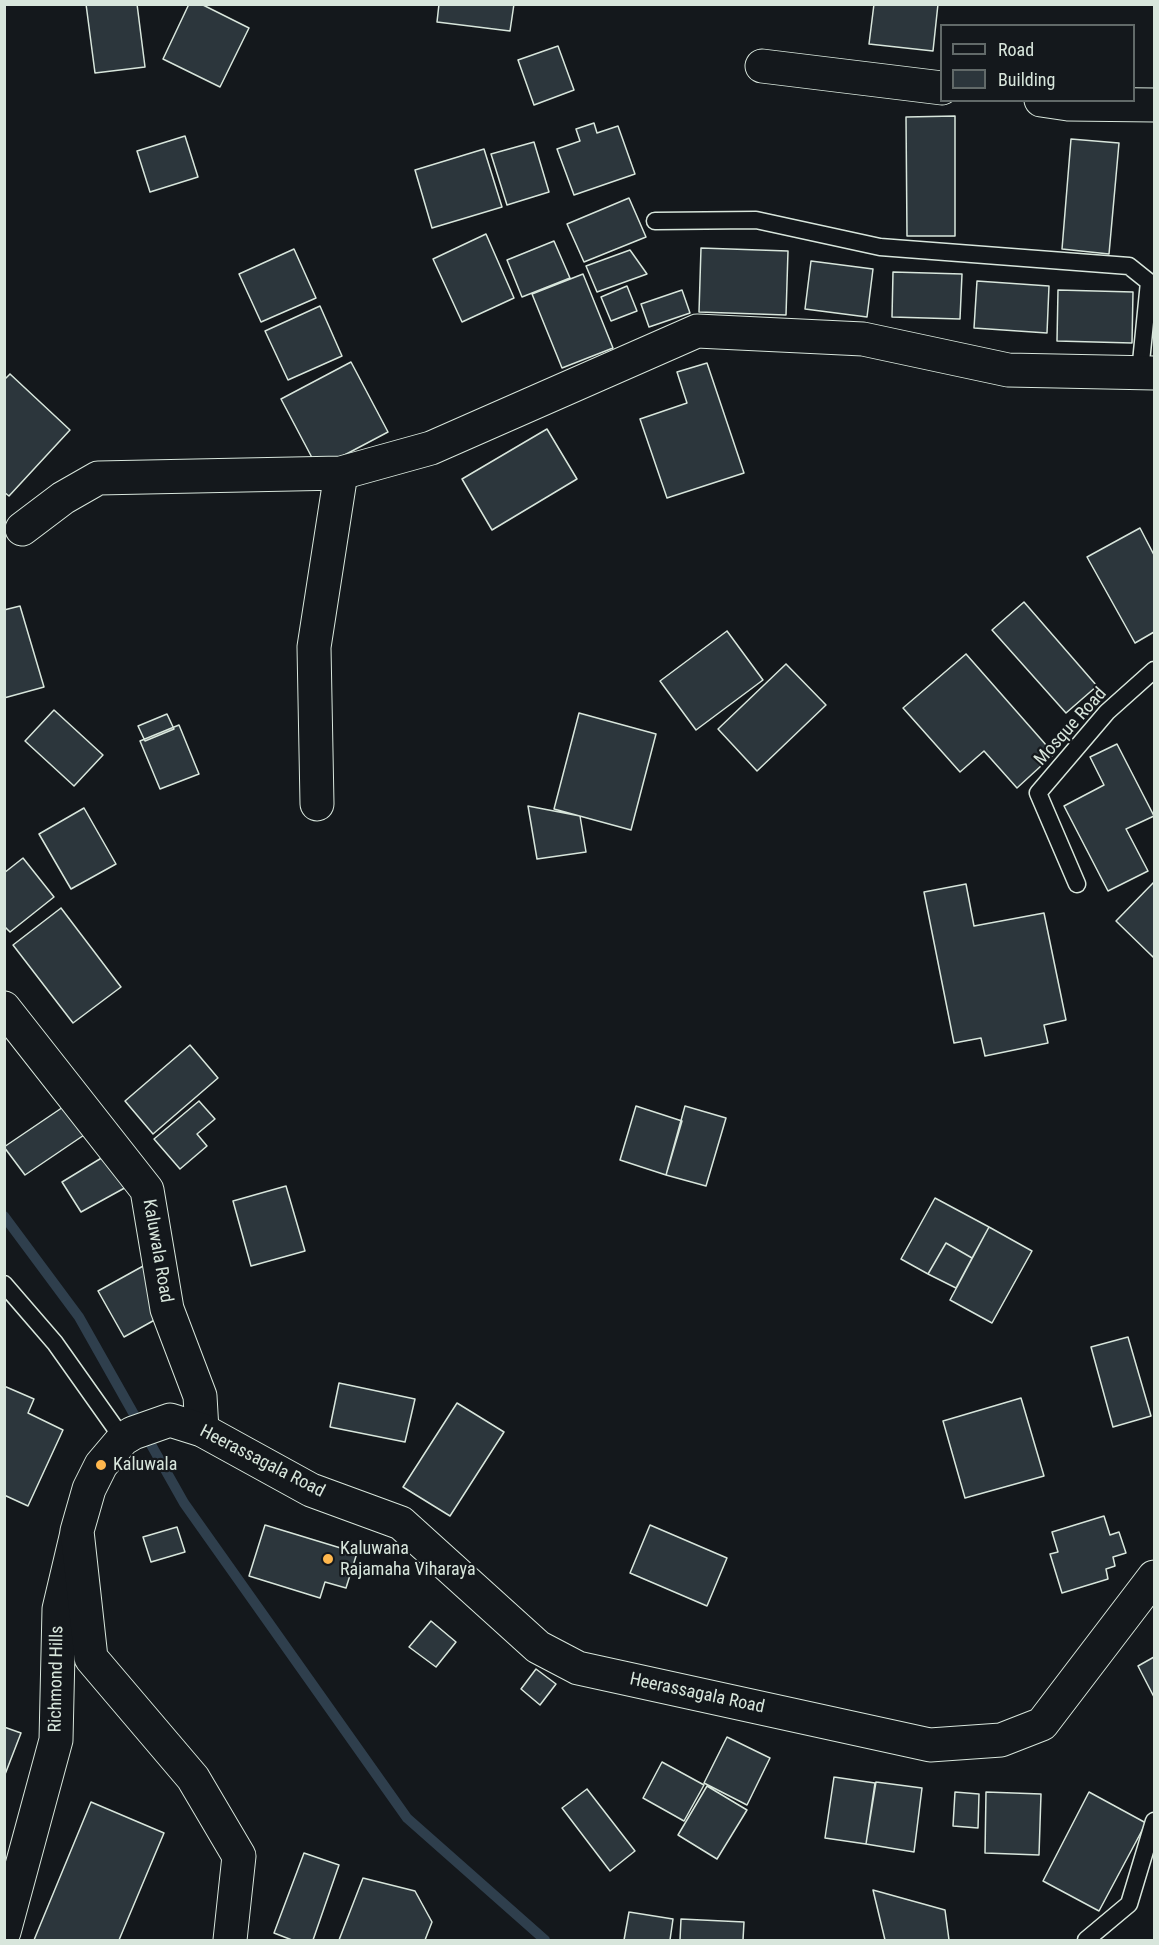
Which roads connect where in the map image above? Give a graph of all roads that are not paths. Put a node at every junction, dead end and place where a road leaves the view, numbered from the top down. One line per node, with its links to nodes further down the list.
1 (762, 66): 2 (street)
2 (940, 88)
3 (1054, 102): 4 (street)
4 (1155, 105)
5 (655, 221): 6 (lane)
6 (1147, 373): 7 (street)
7 (341, 473): 8 (street); 10 (street)
8 (22, 529)
9 (1155, 670): 11 (lane, Mosque Road)
10 (317, 804)
11 (1077, 884)
12 (4, 1008): 14 (street, Kaluwala Road)
13 (4, 1284): 15 (lane)
14 (202, 1430): 15 (street, Heerassagala Road); 17 (street, Heerassagala Road)
15 (128, 1436): 16 (street)
16 (77, 1531): 19 (street, Richmond Hills); 20 (street)
17 (1155, 1577)
18 (1155, 1821): 21 (lane)
19 (4, 1932)
20 (230, 1941)
21 (1086, 1941)

